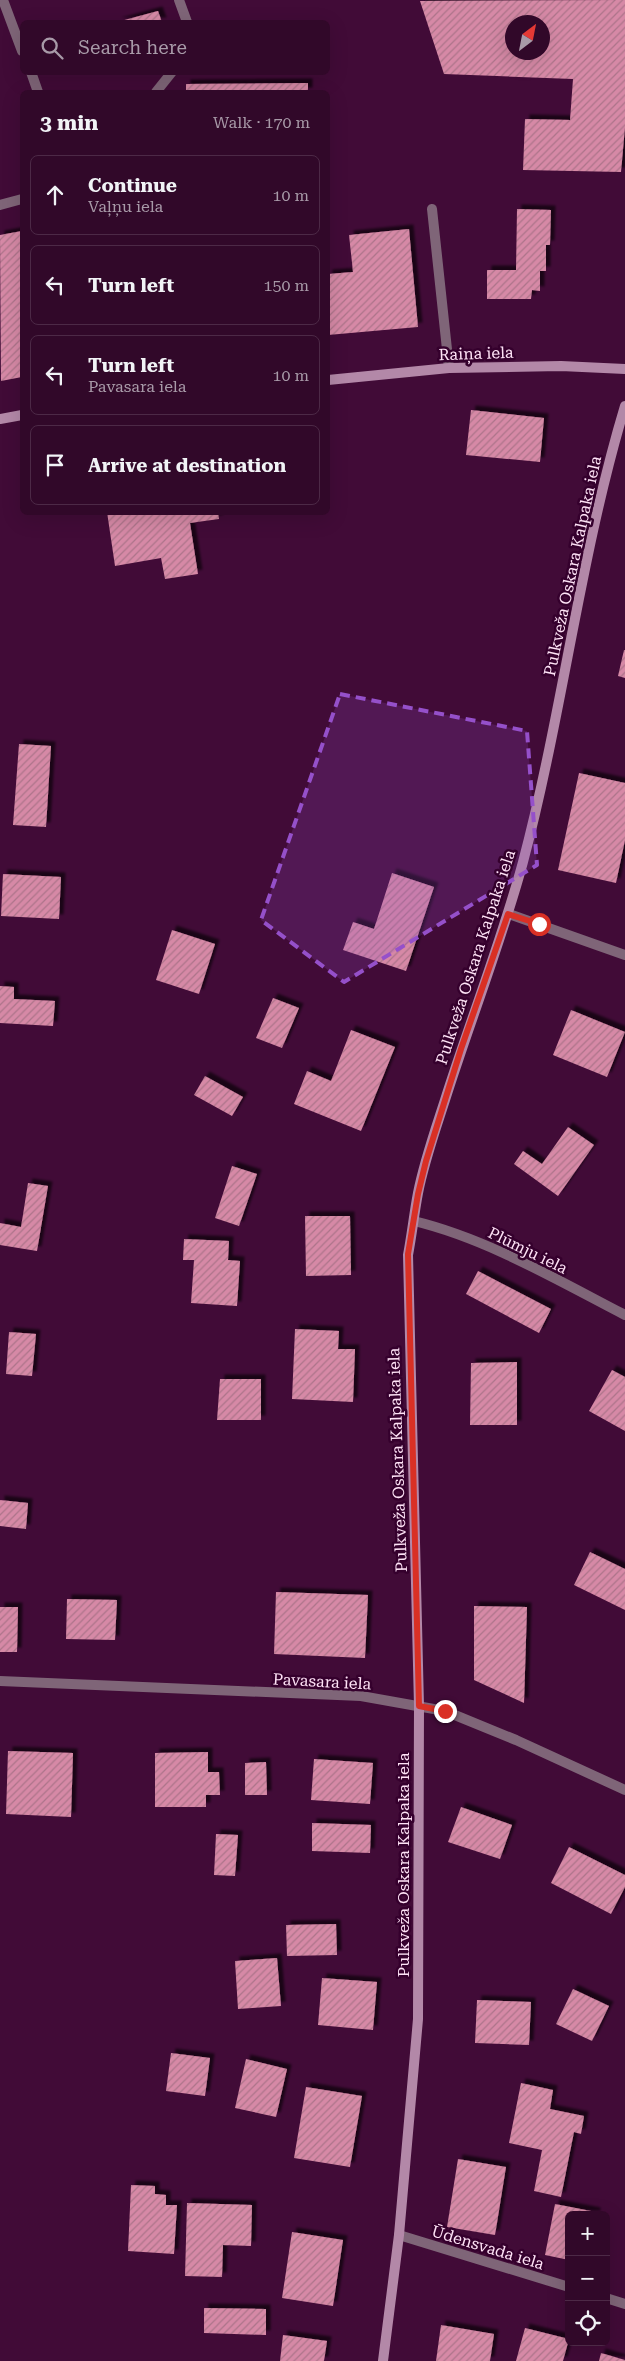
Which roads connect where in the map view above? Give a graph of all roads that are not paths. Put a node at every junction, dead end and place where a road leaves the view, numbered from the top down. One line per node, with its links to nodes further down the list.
1 (3, 0): 4 (street)
2 (179, 0): 3 (street)
3 (186, 20)
4 (20, 46)
5 (32, 75): 7 (street)
6 (170, 75): 8 (street)
7 (37, 90)
8 (158, 90)
9 (20, 199): 10 (street)
10 (0, 204)
11 (432, 209): 12 (street)
12 (449, 368): 13 (street, Raiņa iela); 14 (street, Raiņa iela)
13 (625, 369)
14 (330, 380)
15 (625, 406): 18 (street, Pulkveža Oskara Kalpaka iela)
16 (20, 415): 17 (street)
17 (0, 418)
18 (508, 914): 19 (street); 20 (street, Pulkveža Oskara Kalpaka iela)
19 (625, 955)
20 (414, 1221): 21 (street, Plūmju iela); 23 (street, Pulkveža Oskara Kalpaka iela)
21 (625, 1315)
22 (0, 1681): 23 (street, Pavasara iela)
23 (419, 1706): 24 (street, Pavasara iela); 25 (street, Pulkveža Oskara Kalpaka iela)
24 (625, 1790)
25 (399, 2235): 26 (street, Ūdensvada iela); 29 (street, Pulkveža Oskara Kalpaka iela)
26 (565, 2286)
27 (610, 2299): 28 (street)
28 (625, 2304)
29 (382, 2361)

